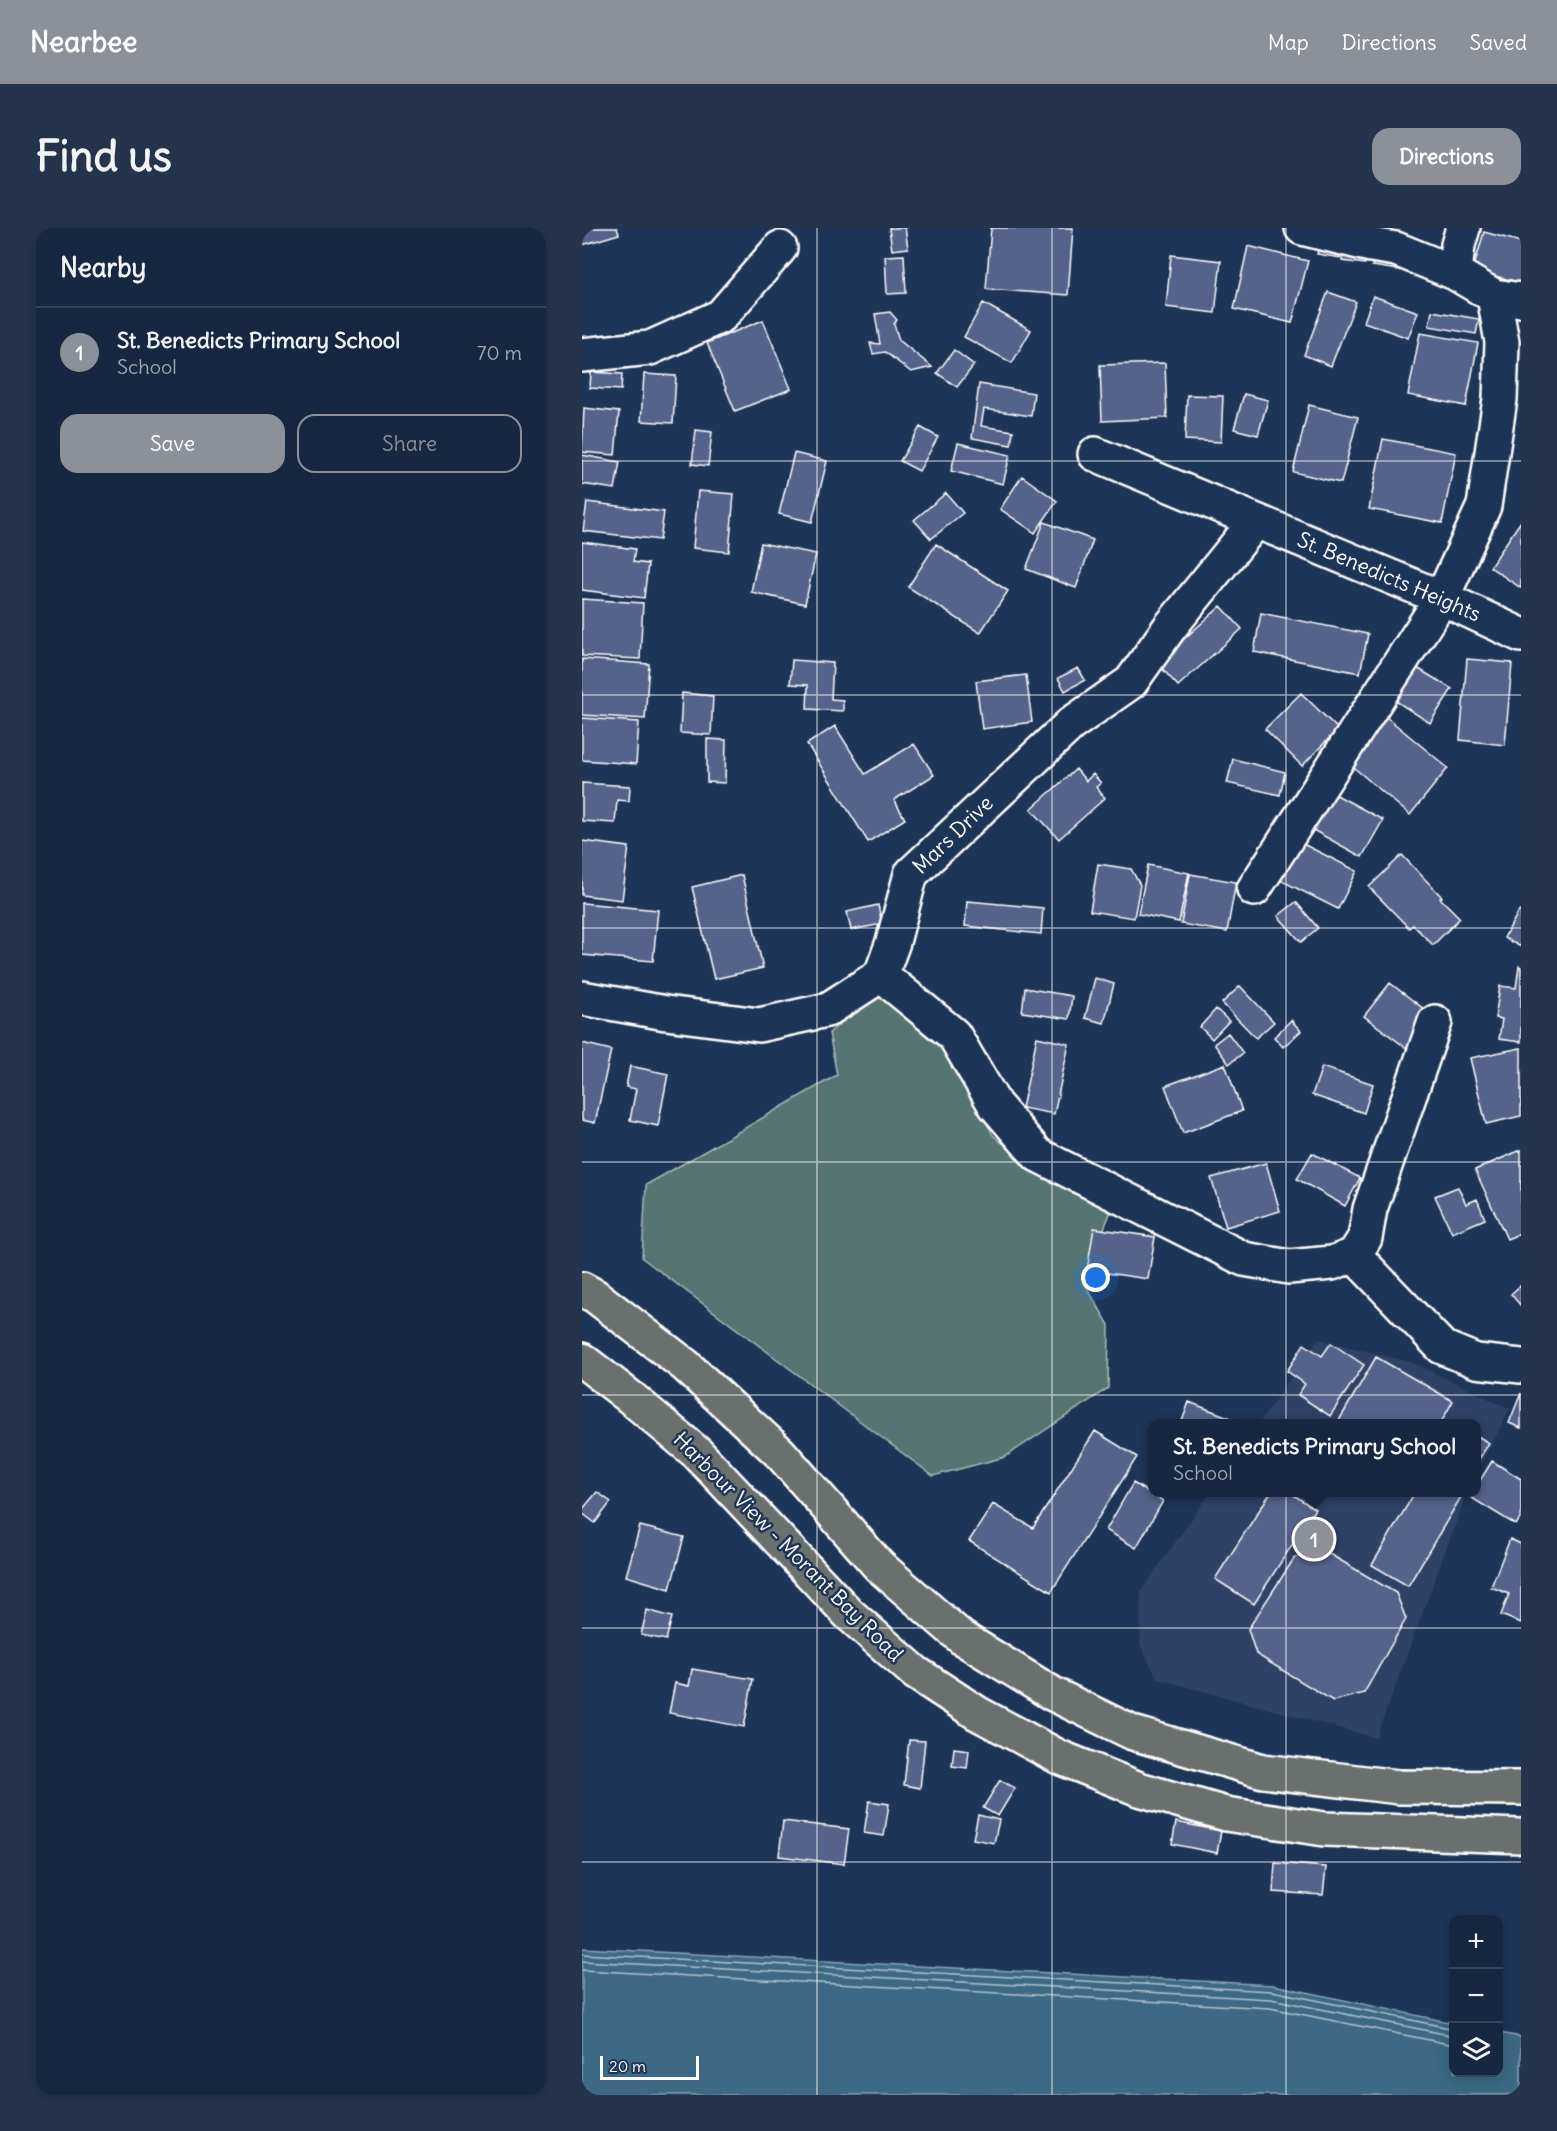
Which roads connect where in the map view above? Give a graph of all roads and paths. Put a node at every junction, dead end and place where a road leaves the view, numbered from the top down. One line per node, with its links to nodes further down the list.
1 (1302, 228): 4 (street)
2 (1463, 228): 4 (street)
3 (780, 248): 6 (street)
4 (1455, 273): 5 (street)
5 (1508, 298): 9 (street)
6 (582, 355)
7 (1095, 454): 8 (street, St. Benedicts Heights)
8 (1256, 521): 9 (street, St. Benedicts Heights); 12 (street, Mars Drive)
9 (1442, 598): 10 (street, St. Benedicts Heights); 11 (street)
10 (1521, 635)
11 (1254, 889)
12 (881, 975): 13 (street); 15 (street)
13 (582, 998)
14 (1435, 1022): 15 (street)
15 (1354, 1255): 18 (street)
16 (582, 1289): 19 (highway)
17 (582, 1360): 20 (highway, Harbour View - Morant Bay Road)
18 (1521, 1366)
19 (1521, 1788)
20 (1521, 1836)

